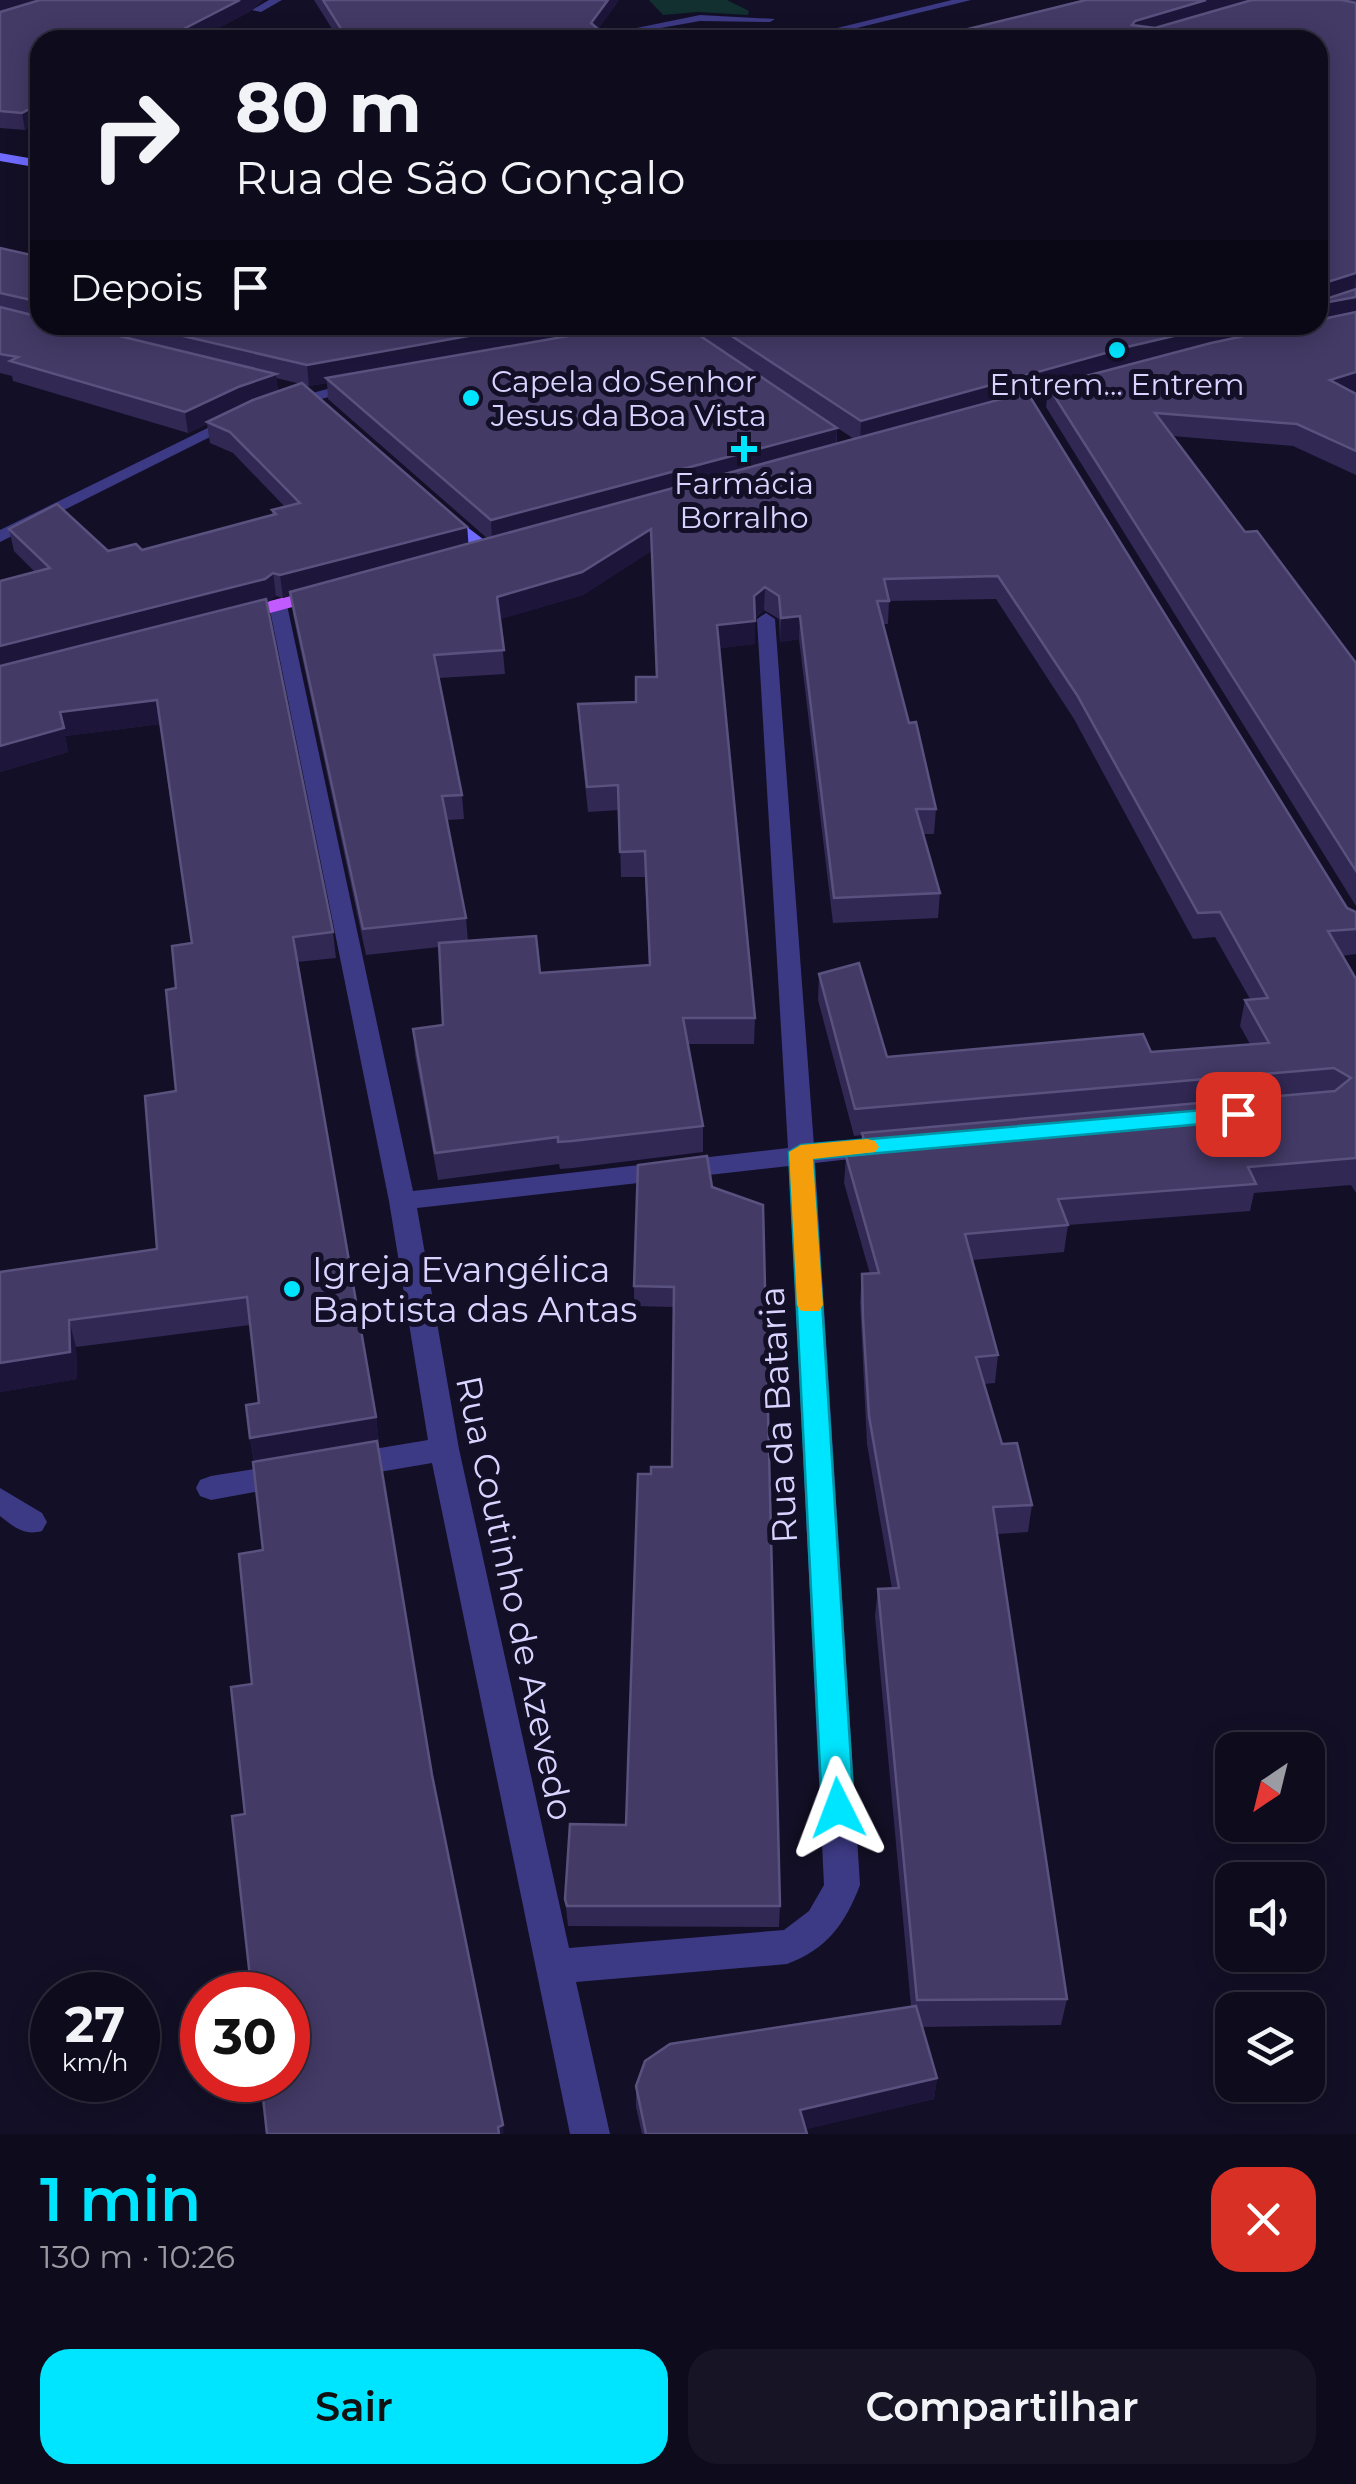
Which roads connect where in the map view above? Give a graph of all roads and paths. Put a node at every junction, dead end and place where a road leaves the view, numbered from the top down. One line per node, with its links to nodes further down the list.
1 (278, 0): 3 (street)
2 (966, 0): 6 (street)
3 (257, 10)
4 (766, 14): 5 (street)
5 (633, 30)
6 (837, 30)
7 (0, 157): 8 (main road)
8 (30, 162)
9 (384, 381): 11 (street)
10 (280, 386): 11 (main road)
11 (316, 400): 13 (street)
12 (421, 494): 14 (main road)
13 (0, 537)
14 (485, 550)
15 (348, 587): 16 (main road)
16 (278, 605): 18 (main road); 21 (street, Rua Coutinho de Azevedo)
17 (766, 619): 20 (street, Rua da Bataria)
18 (212, 622)
19 (920, 1142): 20 (street)
20 (801, 1152): 21 (street); 26 (street, Rua da Bataria)
21 (402, 1202): 22 (street, Rua Coutinho de Azevedo)
22 (444, 1449): 23 (street); 26 (street, Rua Coutinho de Azevedo)
23 (211, 1488)
24 (0, 1500): 25 (street)
25 (31, 1522)
26 (554, 1967): 27 (street, Rua Coutinho de Azevedo)
27 (590, 2134)

